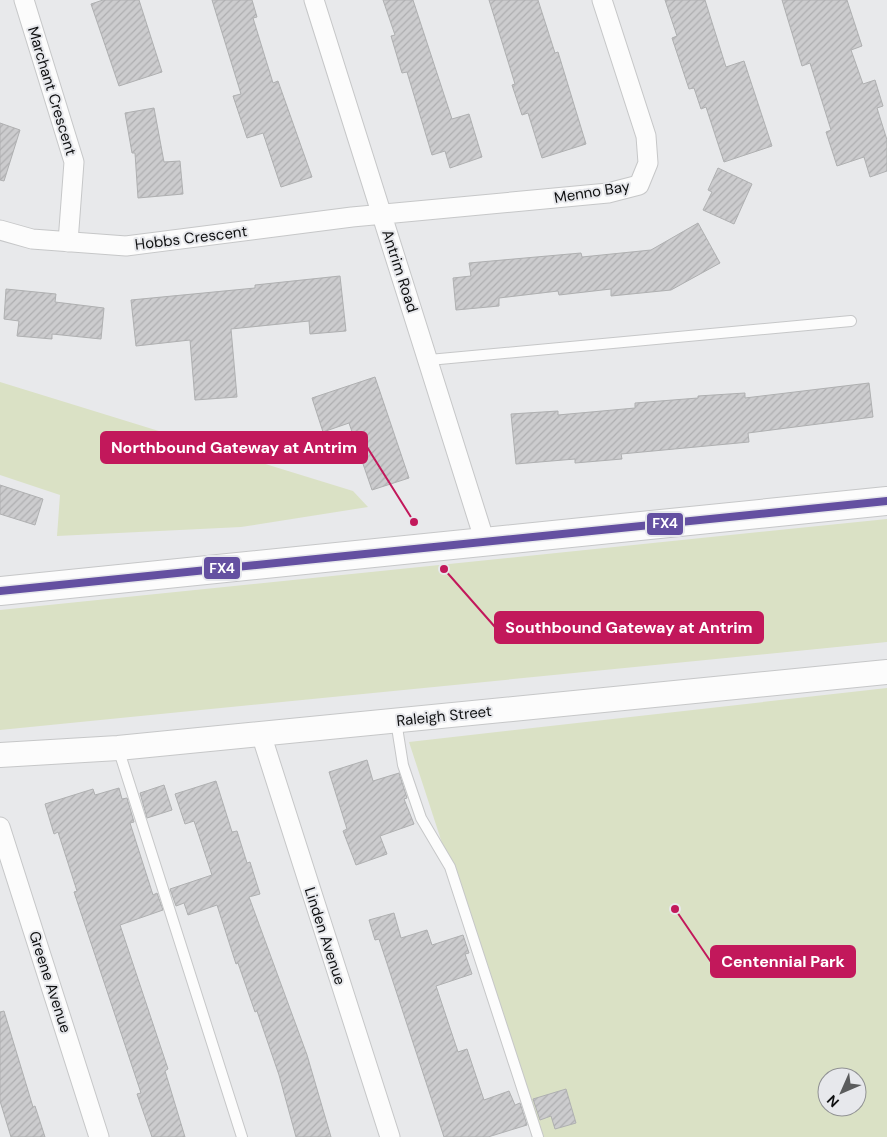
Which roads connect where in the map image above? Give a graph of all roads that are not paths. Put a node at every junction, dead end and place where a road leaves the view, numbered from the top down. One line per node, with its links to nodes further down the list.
1 (24, 0): 6 (street, Marchant Crescent)
2 (314, 0): 4 (street, Antrim Road)
3 (602, 0): 4 (street, Menno Bay)
4 (383, 216): 6 (street, Hobbs Crescent); 8 (street, Antrim Road)
5 (0, 230): 6 (street, Hobbs Crescent)
6 (68, 242)
7 (851, 321): 8 (lane)
8 (429, 360): 10 (street, Antrim Road)
9 (887, 501): 10 (main road)
10 (486, 542): 11 (main road)
11 (0, 591)
12 (887, 672): 13 (street, Raleigh Street)
13 (396, 721): 14 (street, Raleigh Street); 21 (lane)
14 (261, 734): 15 (street, Raleigh Street); 20 (street, Linden Avenue)
15 (118, 748): 16 (street, Raleigh Street); 19 (lane)
16 (0, 756)
17 (0, 827): 18 (street, Greene Avenue)
18 (99, 1137)
19 (242, 1137)
20 (390, 1137)
21 (538, 1137)

